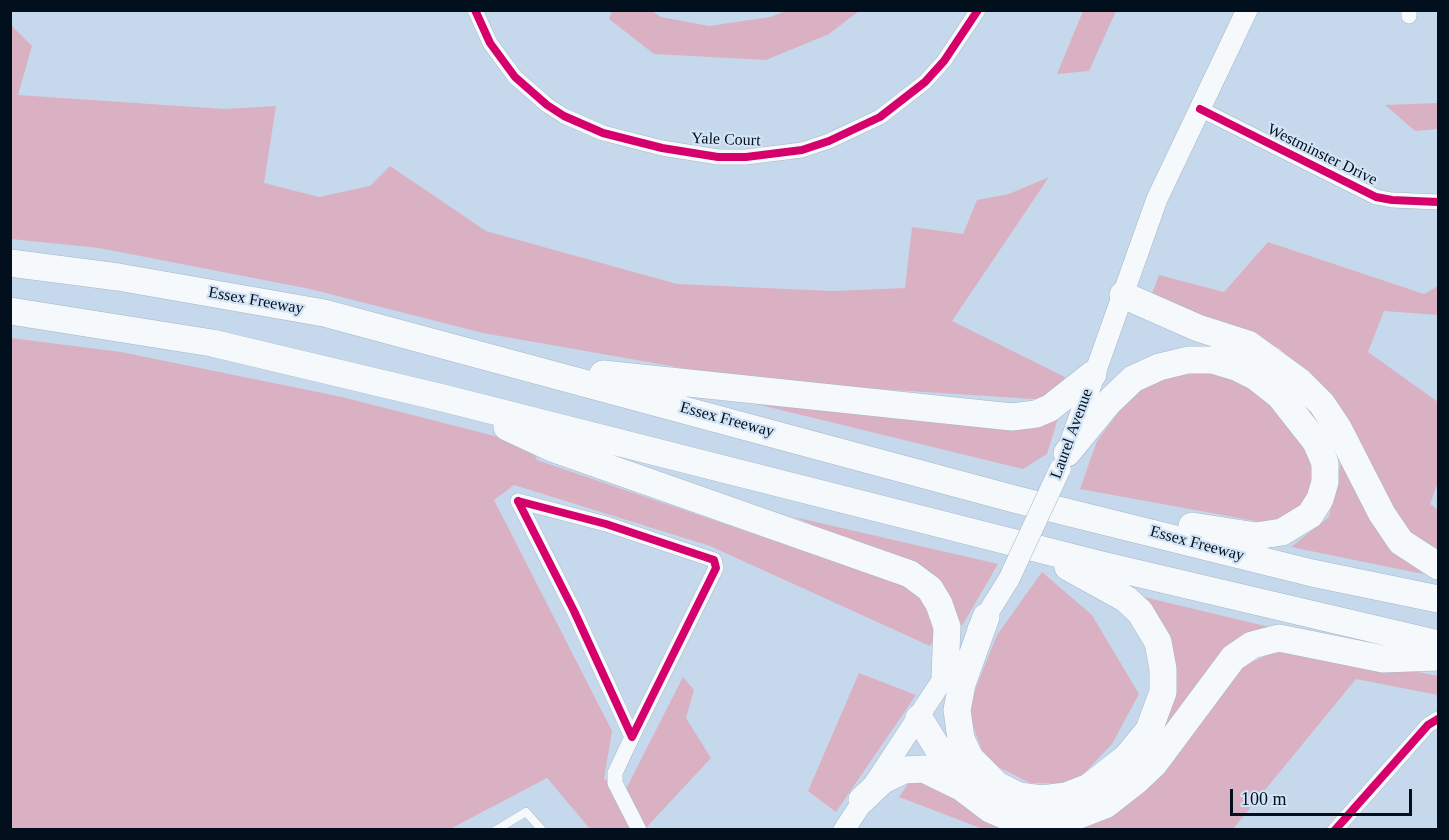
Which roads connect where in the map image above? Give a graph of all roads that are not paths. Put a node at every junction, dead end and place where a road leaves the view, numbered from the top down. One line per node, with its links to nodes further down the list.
1 (475, 10): 2 (street, Yale Court)
2 (978, 10)
3 (1247, 10): 4 (main road, Laurel Avenue)
4 (1200, 109): 5 (street, Westminster Drive); 7 (main road, Laurel Avenue)
5 (1438, 202)
6 (10, 263): 9 (highway, Essex Freeway)
7 (1123, 295): 10 (main road, Laurel Avenue); 15 (highway)
8 (10, 311): 11 (highway)
9 (516, 364): 10 (highway); 13 (highway, Essex Freeway)
10 (1093, 374): 12 (main road, Laurel Avenue)
11 (443, 398): 14 (highway); 20 (highway)
12 (1064, 461): 13 (highway); 17 (main road, Laurel Avenue, bridge)
13 (950, 482): 16 (highway, Essex Freeway)
14 (972, 533): 17 (highway); 18 (highway)
15 (1438, 566)
16 (1438, 599)
17 (986, 617): 20 (main road, Laurel Avenue)
18 (1438, 644)
19 (1438, 657): 24 (highway)
20 (945, 675): 21 (main road, Laurel Avenue)
21 (919, 718): 24 (highway); 25 (main road, Laurel Avenue)
22 (1438, 719): 30 (street)
23 (632, 737): 23 (street); 28 (street)
24 (961, 787): 25 (highway)
25 (862, 800): 29 (main road, Laurel Avenue)
26 (496, 830): 27 (lane)
27 (542, 830)
28 (639, 830)
29 (843, 830)
30 (1335, 830)

